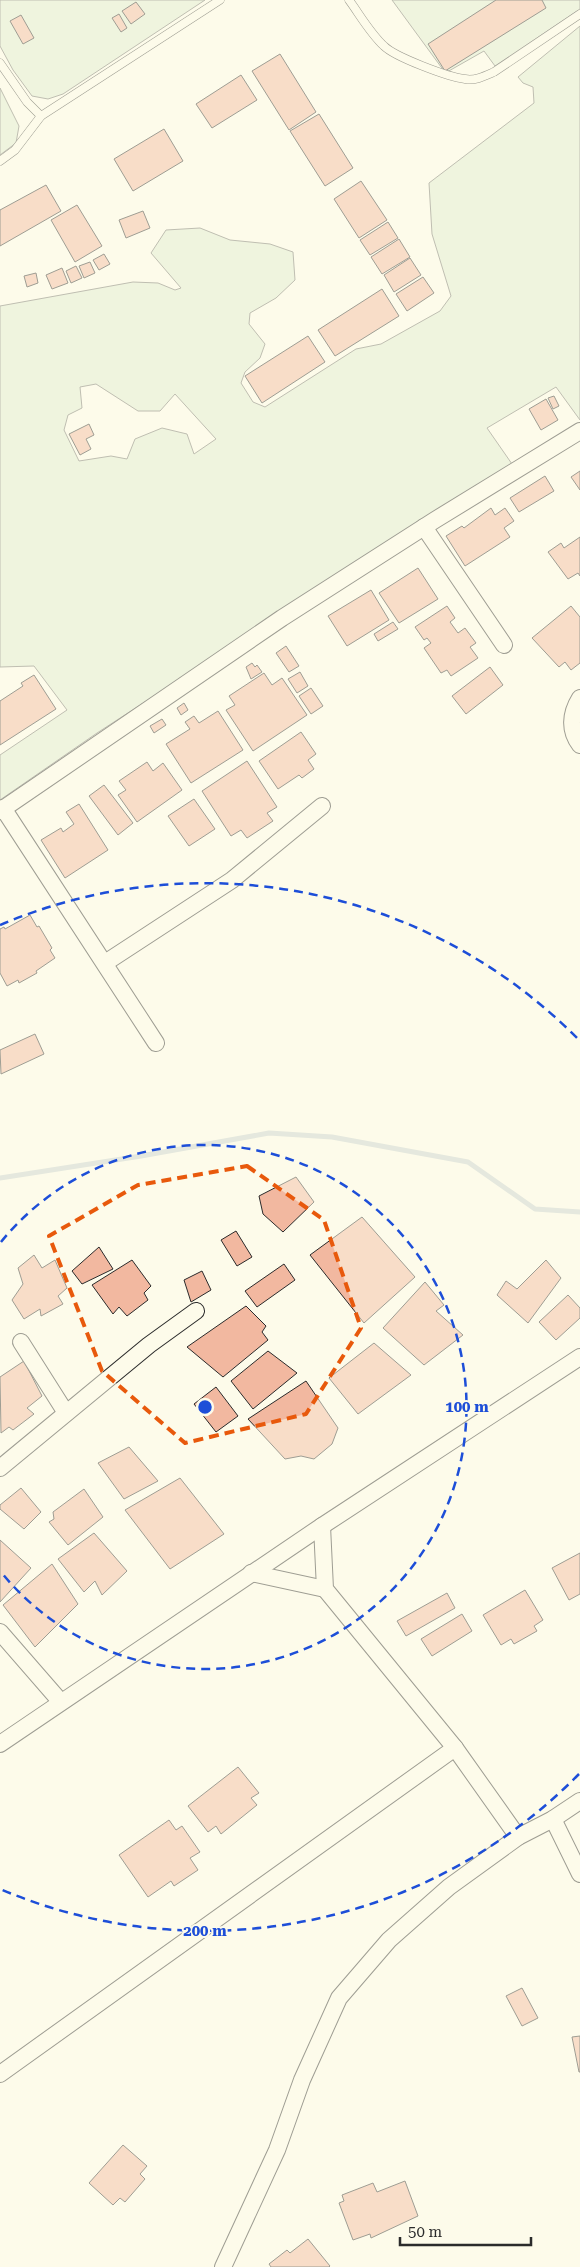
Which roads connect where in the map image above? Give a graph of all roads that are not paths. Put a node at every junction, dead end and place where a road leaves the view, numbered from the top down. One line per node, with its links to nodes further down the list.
1 (220, 0): 5 (lane)
2 (349, 0): 3 (lane)
3 (580, 14)
4 (0, 63): 5 (lane)
5 (41, 116): 6 (lane)
6 (0, 161)
7 (580, 431): 8 (street)
8 (424, 527): 9 (street); 13 (street)
9 (504, 645)
10 (580, 698): 11 (street)
11 (580, 745)
12 (322, 806): 14 (street)
13 (2, 810): 14 (street)
14 (105, 963): 15 (street)
15 (156, 1043)
16 (196, 1311): 19 (street)
17 (21, 1342): 19 (street)
18 (580, 1357): 21 (street)
19 (66, 1413): 20 (street)
20 (0, 1468)
21 (322, 1526): 22 (street); 23 (street)
22 (251, 1573): 23 (street); 25 (street)
23 (326, 1589): 27 (street)
24 (0, 1632): 25 (street)
25 (60, 1701): 26 (street)
26 (0, 1744)
27 (455, 1748): 30 (street); 32 (street)
28 (580, 1802): 29 (street)
29 (552, 1819): 30 (street); 31 (street)
30 (518, 1837): 33 (street)
31 (580, 1874)
32 (0, 2074)
33 (223, 2267)

